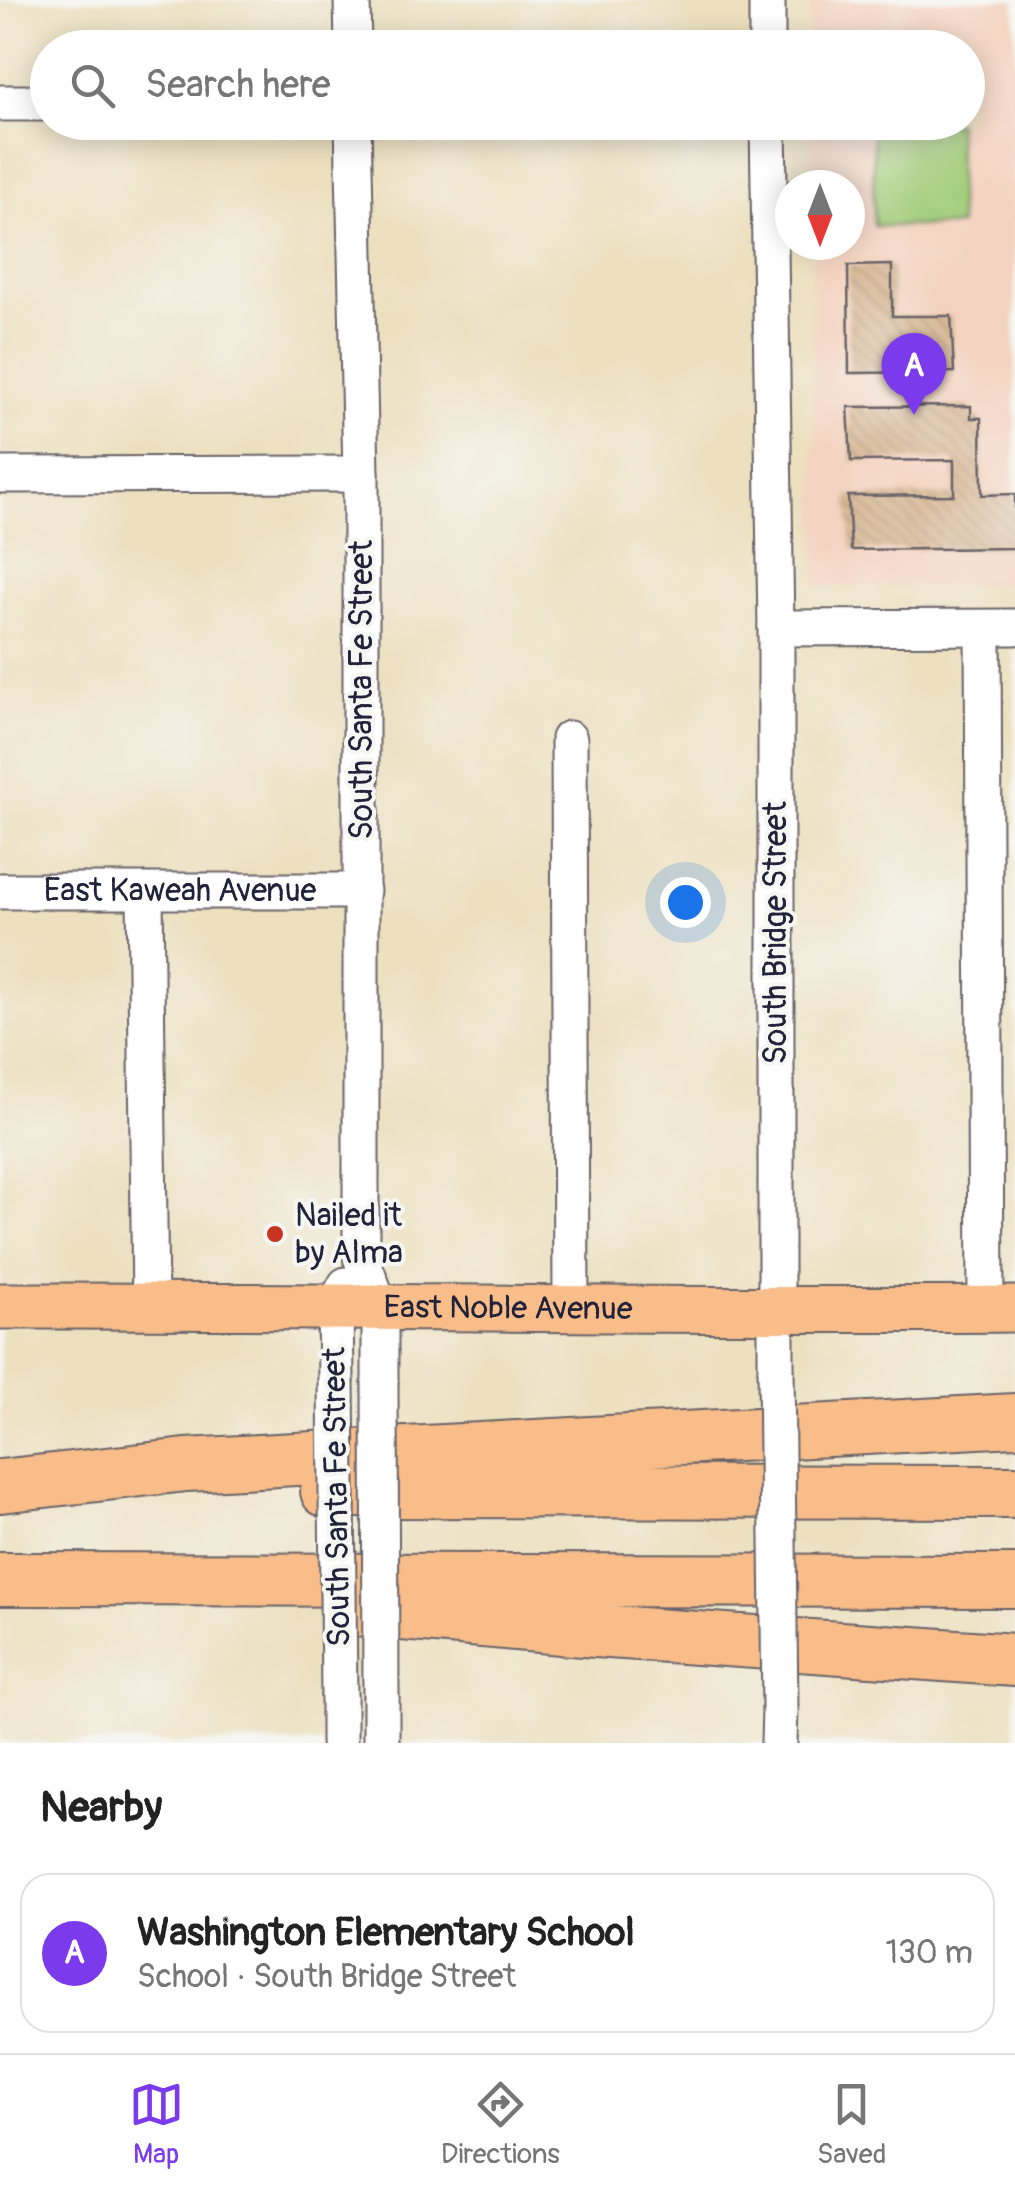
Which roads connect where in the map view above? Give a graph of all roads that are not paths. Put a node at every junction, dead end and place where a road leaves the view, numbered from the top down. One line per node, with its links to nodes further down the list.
1 (352, 0): 3 (street)
2 (767, 0): 4 (street)
3 (352, 30)
4 (768, 30)
5 (0, 102): 6 (street)
6 (30, 103)
7 (353, 140): 9 (street, South Santa Fe Street)
8 (768, 140): 12 (street, South Bridge Street)
9 (361, 474): 10 (street); 14 (street, South Santa Fe Street)
10 (0, 475)
11 (999, 627): 12 (street); 23 (street)
12 (776, 628): 24 (street, South Bridge Street)
13 (569, 739): 22 (street)
14 (362, 890): 16 (street, East Kaweah Avenue); 17 (street, South Santa Fe Street)
15 (0, 891): 16 (street, East Kaweah Avenue)
16 (145, 892): 18 (street)
17 (361, 1258): 19 (street, South Santa Fe Street); 21 (street, South Santa Fe Street)
18 (150, 1305): 19 (main road, East Noble Avenue); 20 (main road, East Noble Avenue)
19 (335, 1305): 21 (main road, East Noble Avenue); 32 (street, South Santa Fe Street, bridge)
20 (0, 1306)
21 (380, 1307): 22 (main road, East Noble Avenue); 33 (street, South Santa Fe Street, bridge)
22 (571, 1308): 24 (main road, East Noble Avenue)
23 (1001, 1309): 24 (main road, East Noble Avenue)
24 (777, 1311): 31 (street, South Bridge Street, bridge)
25 (1015, 1420): 26 (highway)
26 (0, 1488): 27 (highway)
27 (1015, 1492)
28 (3, 1578): 29 (highway); 30 (highway)
29 (1015, 1581)
30 (1015, 1660)
31 (779, 1726)
32 (339, 1743)
33 (381, 1743)

